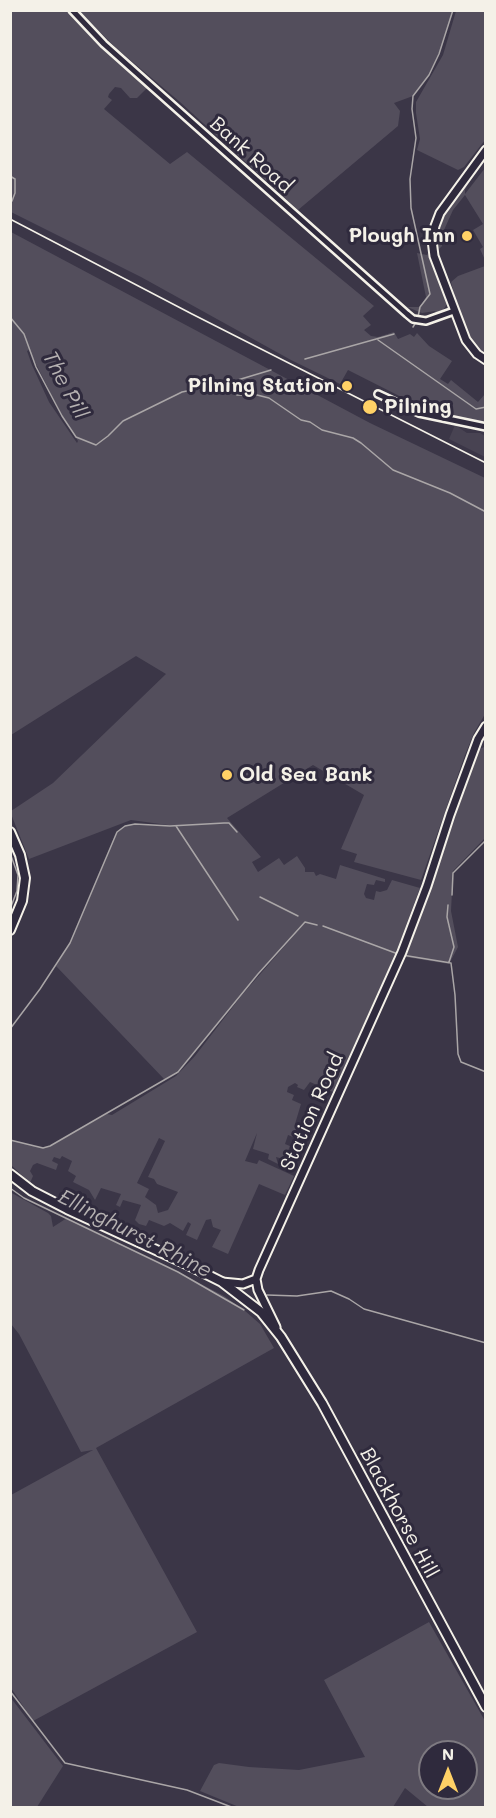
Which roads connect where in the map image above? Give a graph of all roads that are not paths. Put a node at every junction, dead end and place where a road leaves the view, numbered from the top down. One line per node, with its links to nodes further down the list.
1 (72, 10): 3 (street, Bank Road)
2 (486, 150): 3 (street)
3 (454, 311): 4 (street)
4 (486, 360)
5 (378, 394): 6 (street)
6 (486, 427)
7 (486, 726): 8 (street, Station Road)
8 (478, 739): 9 (street); 13 (street, Station Road)
9 (486, 743)
10 (10, 832): 11 (main road)
11 (10, 930)
12 (10, 1174): 14 (main road, Blackhorse Hill)
13 (256, 1279): 14 (street); 15 (street)
14 (222, 1282): 15 (main road, Blackhorse Hill)
15 (281, 1337): 16 (main road, Blackhorse Hill)
16 (486, 1707)

